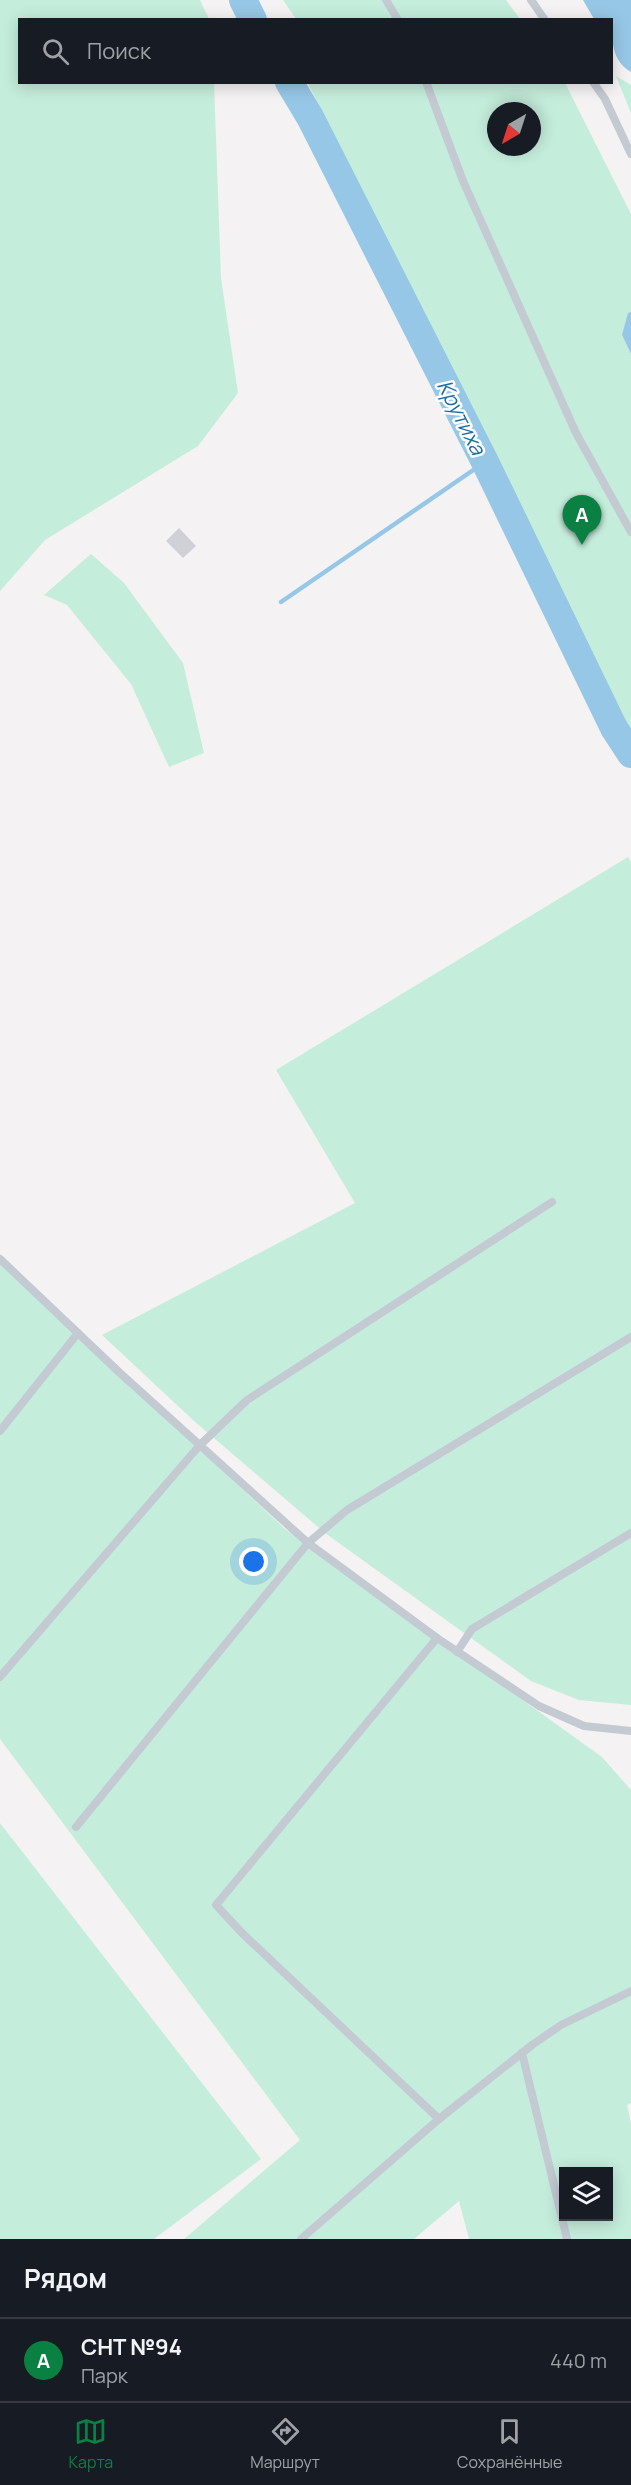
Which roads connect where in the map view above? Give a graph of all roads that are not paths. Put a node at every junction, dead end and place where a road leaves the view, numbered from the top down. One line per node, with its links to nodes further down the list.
1 (386, 0): 3 (lane)
2 (531, 0): 4 (lane)
3 (397, 18)
4 (544, 18)
5 (427, 84): 8 (lane)
6 (594, 84): 7 (lane)
7 (631, 154)
8 (631, 532)
9 (552, 1202): 14 (lane)
10 (0, 1258): 11 (lane)
11 (78, 1333): 13 (lane); 14 (lane)
12 (631, 1337): 16 (lane)
13 (0, 1431)
14 (200, 1446): 16 (lane); 19 (lane)
15 (631, 1533): 18 (lane)
16 (308, 1543): 17 (lane); 21 (lane)
17 (437, 1638): 18 (lane); 24 (lane)
18 (457, 1652): 20 (lane)
19 (0, 1677)
20 (631, 1731)
21 (76, 1827)
22 (631, 1991): 23 (lane)
23 (522, 2053): 24 (lane); 26 (lane)
24 (439, 2119): 25 (lane)
25 (301, 2239)
26 (567, 2239)

